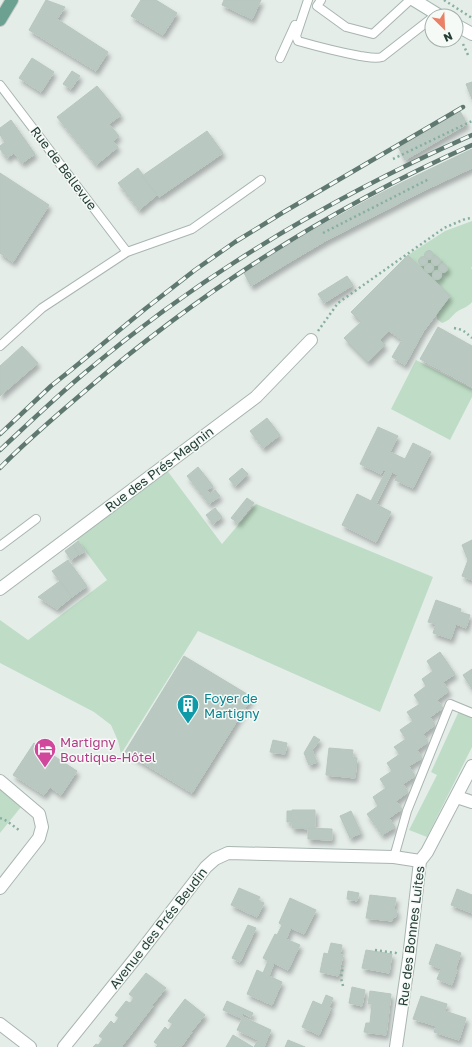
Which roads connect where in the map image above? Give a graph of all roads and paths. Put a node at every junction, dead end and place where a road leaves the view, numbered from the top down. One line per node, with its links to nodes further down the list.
1 (12, 0): 9 (main road)
2 (307, 0): 10 (lane); 11 (lane)
3 (321, 0): 4 (lane)
4 (410, 0)
5 (414, 0): 7 (street)
6 (444, 0): 8 (path)
7 (425, 8)
8 (472, 18)
9 (0, 20)
10 (424, 24)
11 (280, 58)
12 (0, 85): 19 (lane, Rue de Bellevue)
13 (472, 121): 14 (path)
14 (393, 159)
15 (429, 178): 18 (path)
16 (261, 180): 19 (lane)
17 (472, 218): 22 (path)
18 (324, 233)
19 (127, 252): 23 (lane)
20 (454, 328): 21 (path)
21 (472, 338)
22 (311, 340): 26 (street, Rue des Prés-Magnin)
23 (0, 346)
24 (36, 519): 25 (lane)
25 (0, 546)
26 (0, 589)
27 (472, 713): 34 (lane)
28 (472, 766): 30 (street, Rue des Bonnes Luites)
29 (0, 781): 36 (street)
30 (457, 797): 31 (street); 35 (street, Rue des Bonnes Luites)
31 (472, 802)
32 (0, 818): 33 (path)
33 (19, 830)
34 (394, 858): 35 (street, Avenue des Prés Beudin); 43 (street, Avenue des Prés Beudin)
35 (420, 861): 38 (street, Rue des Bonnes Luites)
36 (0, 888)
37 (375, 950): 38 (path)
38 (408, 958): 44 (street, Rue des Bonnes Luites)
39 (343, 966): 40 (path)
40 (343, 986)
41 (0, 1024): 42 (street)
42 (30, 1047)
43 (64, 1047)
44 (396, 1047)

